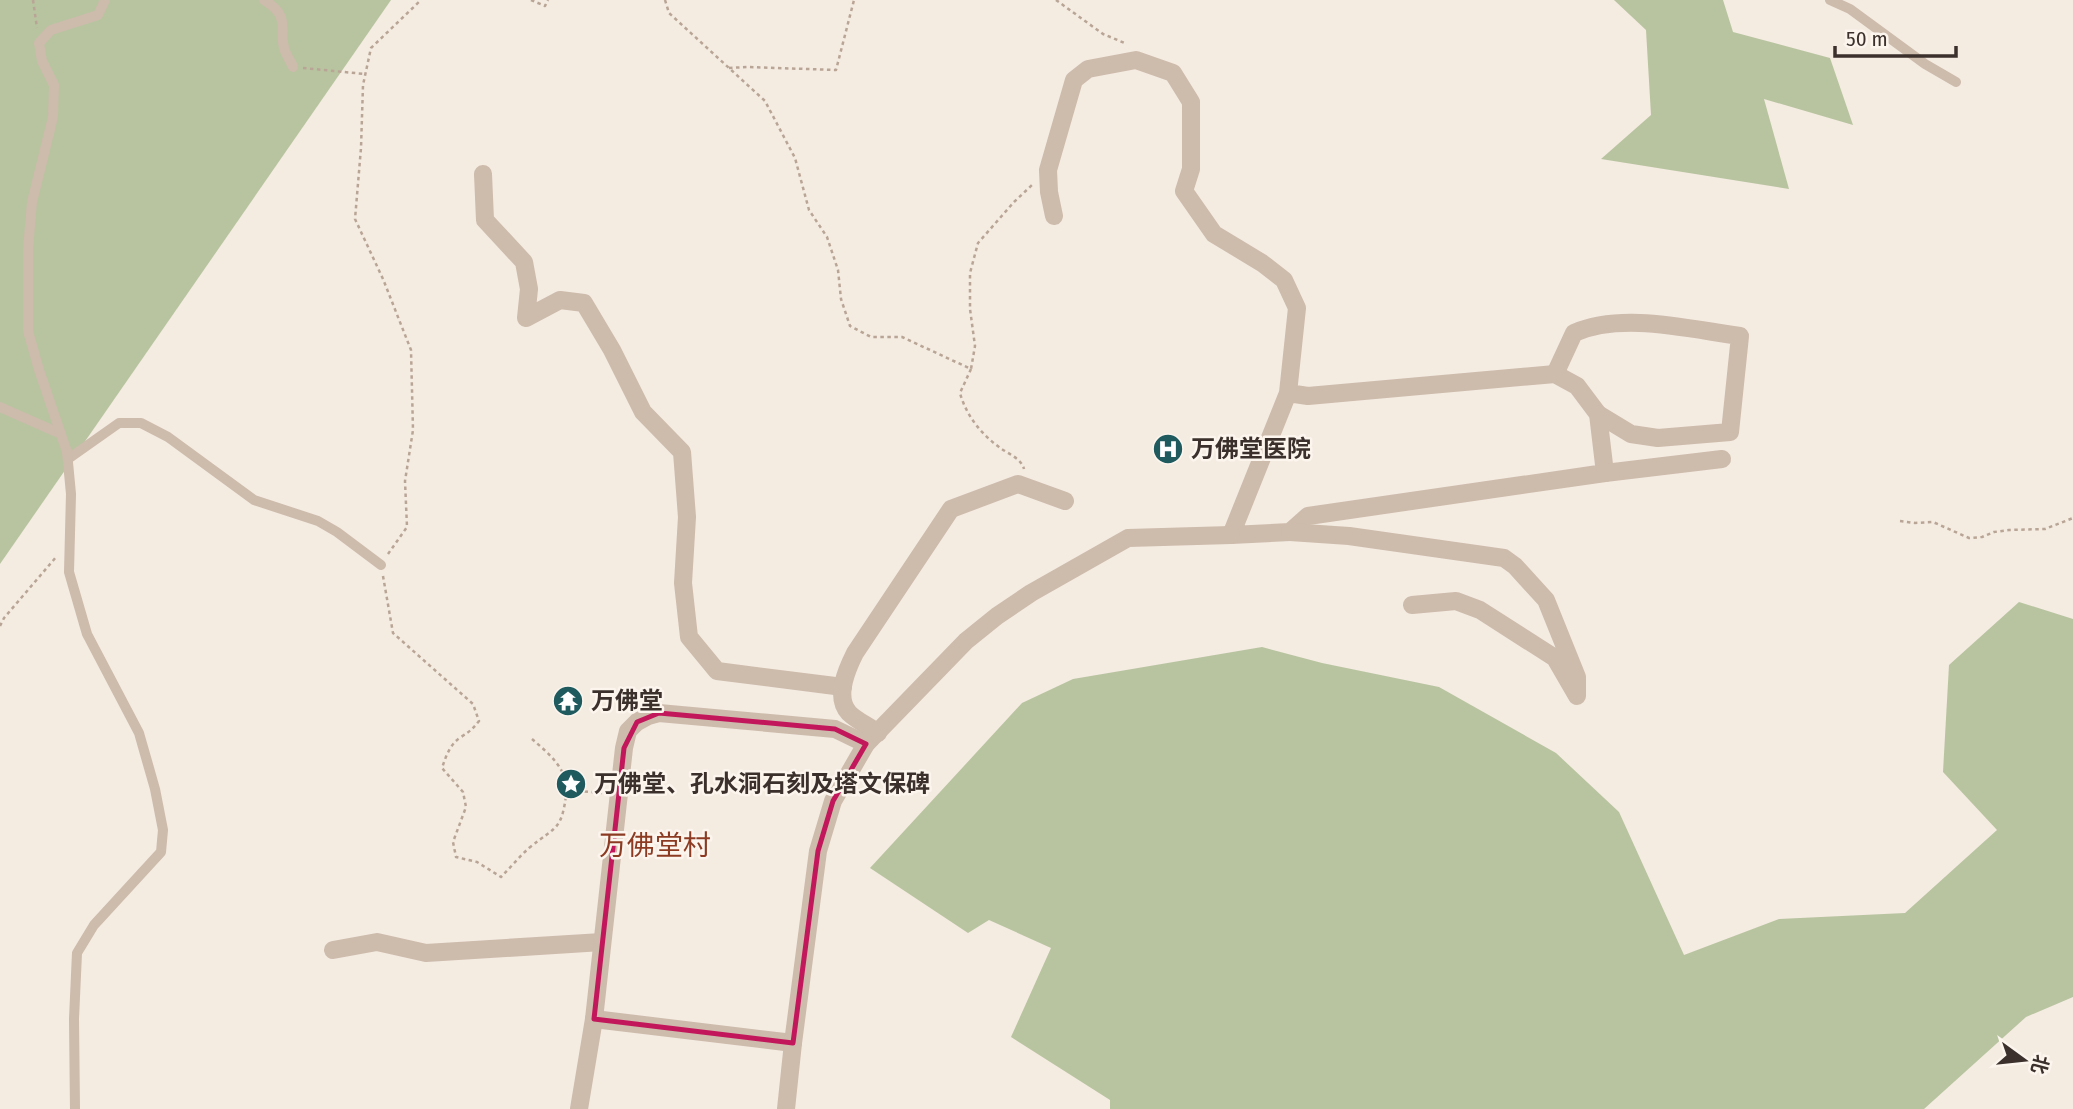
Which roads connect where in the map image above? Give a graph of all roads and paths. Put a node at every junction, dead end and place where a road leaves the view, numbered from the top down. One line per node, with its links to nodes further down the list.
1 (33, 0): 11 (path)
2 (105, 0): 11 (lane)
3 (264, 0): 13 (lane)
4 (421, 0): 15 (path)
5 (531, 0): 6 (path)
6 (548, 0)
7 (665, 0): 14 (path)
8 (854, 0): 14 (path)
9 (1056, 0): 12 (path)
10 (1830, 0): 16 (lane)
11 (39, 43): 25 (lane)
12 (1136, 60): 17 (street); 22 (street)
13 (293, 67): 15 (path)
14 (729, 68): 20 (path)
15 (365, 74): 36 (path)
16 (1956, 82)
17 (1048, 170): 19 (street); 20 (path)
18 (483, 174): 39 (street)
19 (1054, 216)
20 (971, 369): 29 (path)
21 (1555, 374): 22 (street); 24 (street); 24 (street)
22 (1289, 393): 34 (street)
23 (0, 407): 25 (lane)
24 (1598, 414): 28 (street)
25 (61, 434): 26 (lane)
26 (68, 459): 35 (lane); 36 (lane)
27 (1722, 459): 28 (street)
28 (1605, 473): 33 (street)
29 (1018, 484): 30 (street); 39 (street)
30 (1065, 501)
31 (2073, 518): 32 (path)
32 (1900, 522)
33 (1290, 532): 34 (street); 37 (street)
34 (1231, 534): 40 (street)
35 (70, 540): 38 (path); 48 (lane)
36 (381, 565): 42 (path)
37 (1412, 604)
38 (0, 626)
39 (843, 687): 40 (street)
40 (872, 738): 43 (street); 47 (street)
41 (532, 739): 42 (path)
42 (566, 790): 43 (path)
43 (618, 795): 44 (street)
44 (602, 942): 45 (street); 46 (street)
45 (333, 950)
46 (594, 1019): 47 (street); 49 (street)
47 (793, 1042): 50 (street)
48 (75, 1109)
49 (579, 1109)
50 (786, 1109)

